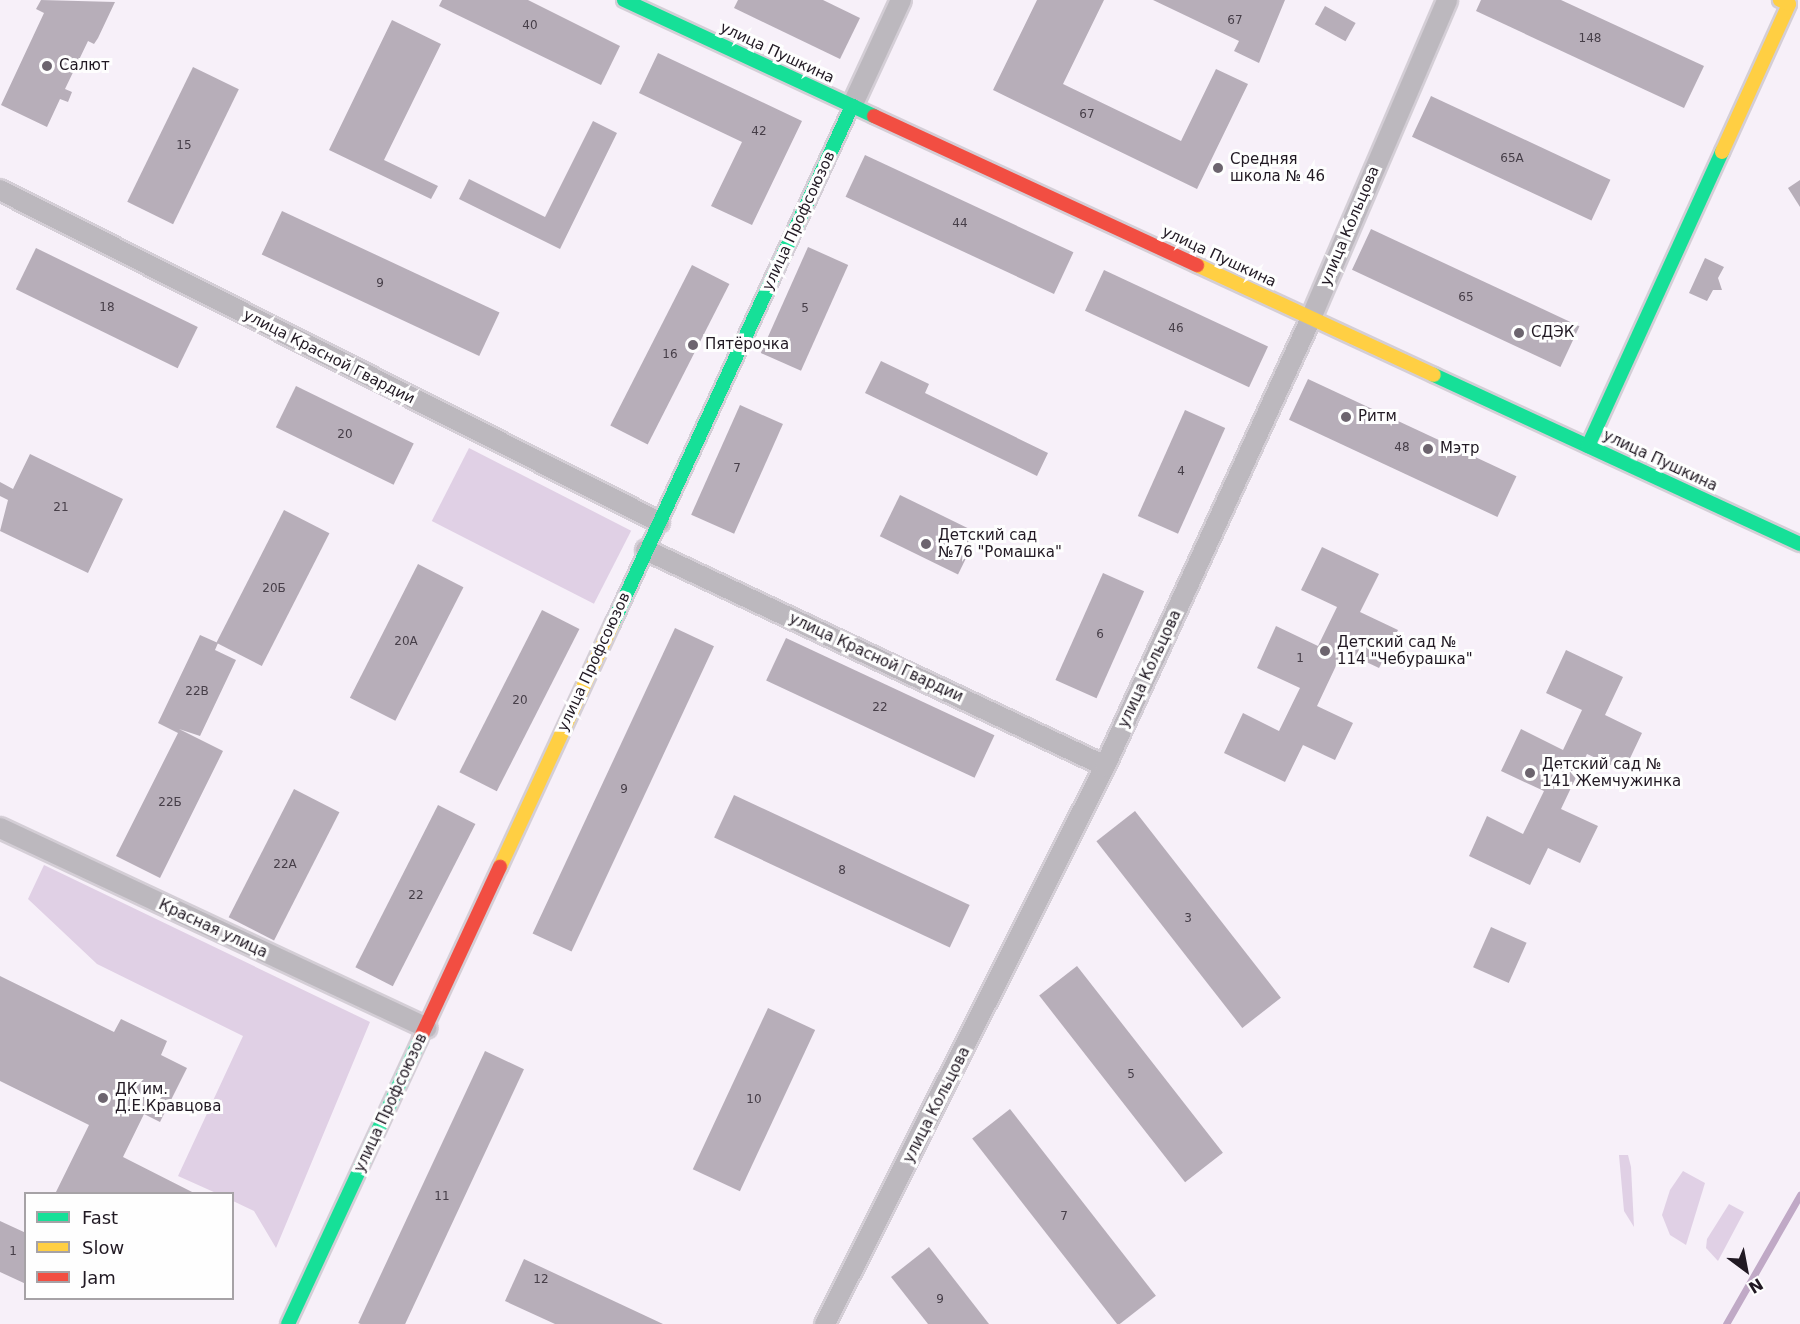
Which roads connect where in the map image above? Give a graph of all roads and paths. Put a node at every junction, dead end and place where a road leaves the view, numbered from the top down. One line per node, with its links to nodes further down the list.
1 (624, 0): 5 (main road, улица Пушкина)
2 (901, 0): 5 (street, улица Профсоюзов)
3 (1448, 0): 7 (street, улица Кольцова)
4 (1787, 1): 8 (main road)
5 (852, 106): 7 (main road, улица Пушкина); 9 (main road, улица Профсоюзов)
6 (0, 192): 9 (street, улица Красной Гвардии)
7 (1311, 318): 8 (main road, улица Пушкина); 12 (street, улица Кольцова)
8 (1588, 446): 10 (main road, улица Пушкина)
9 (659, 522): 11 (main road, улица Профсоюзов)
10 (1800, 544)
11 (646, 550): 12 (street, улица Красной Гвардии); 14 (main road, улица Профсоюзов)
12 (1106, 766): 16 (street, улица Кольцова)
13 (0, 828): 14 (street, Красная улица)
14 (426, 1028): 15 (main road, улица Профсоюзов)
15 (288, 1324)
16 (825, 1324)

